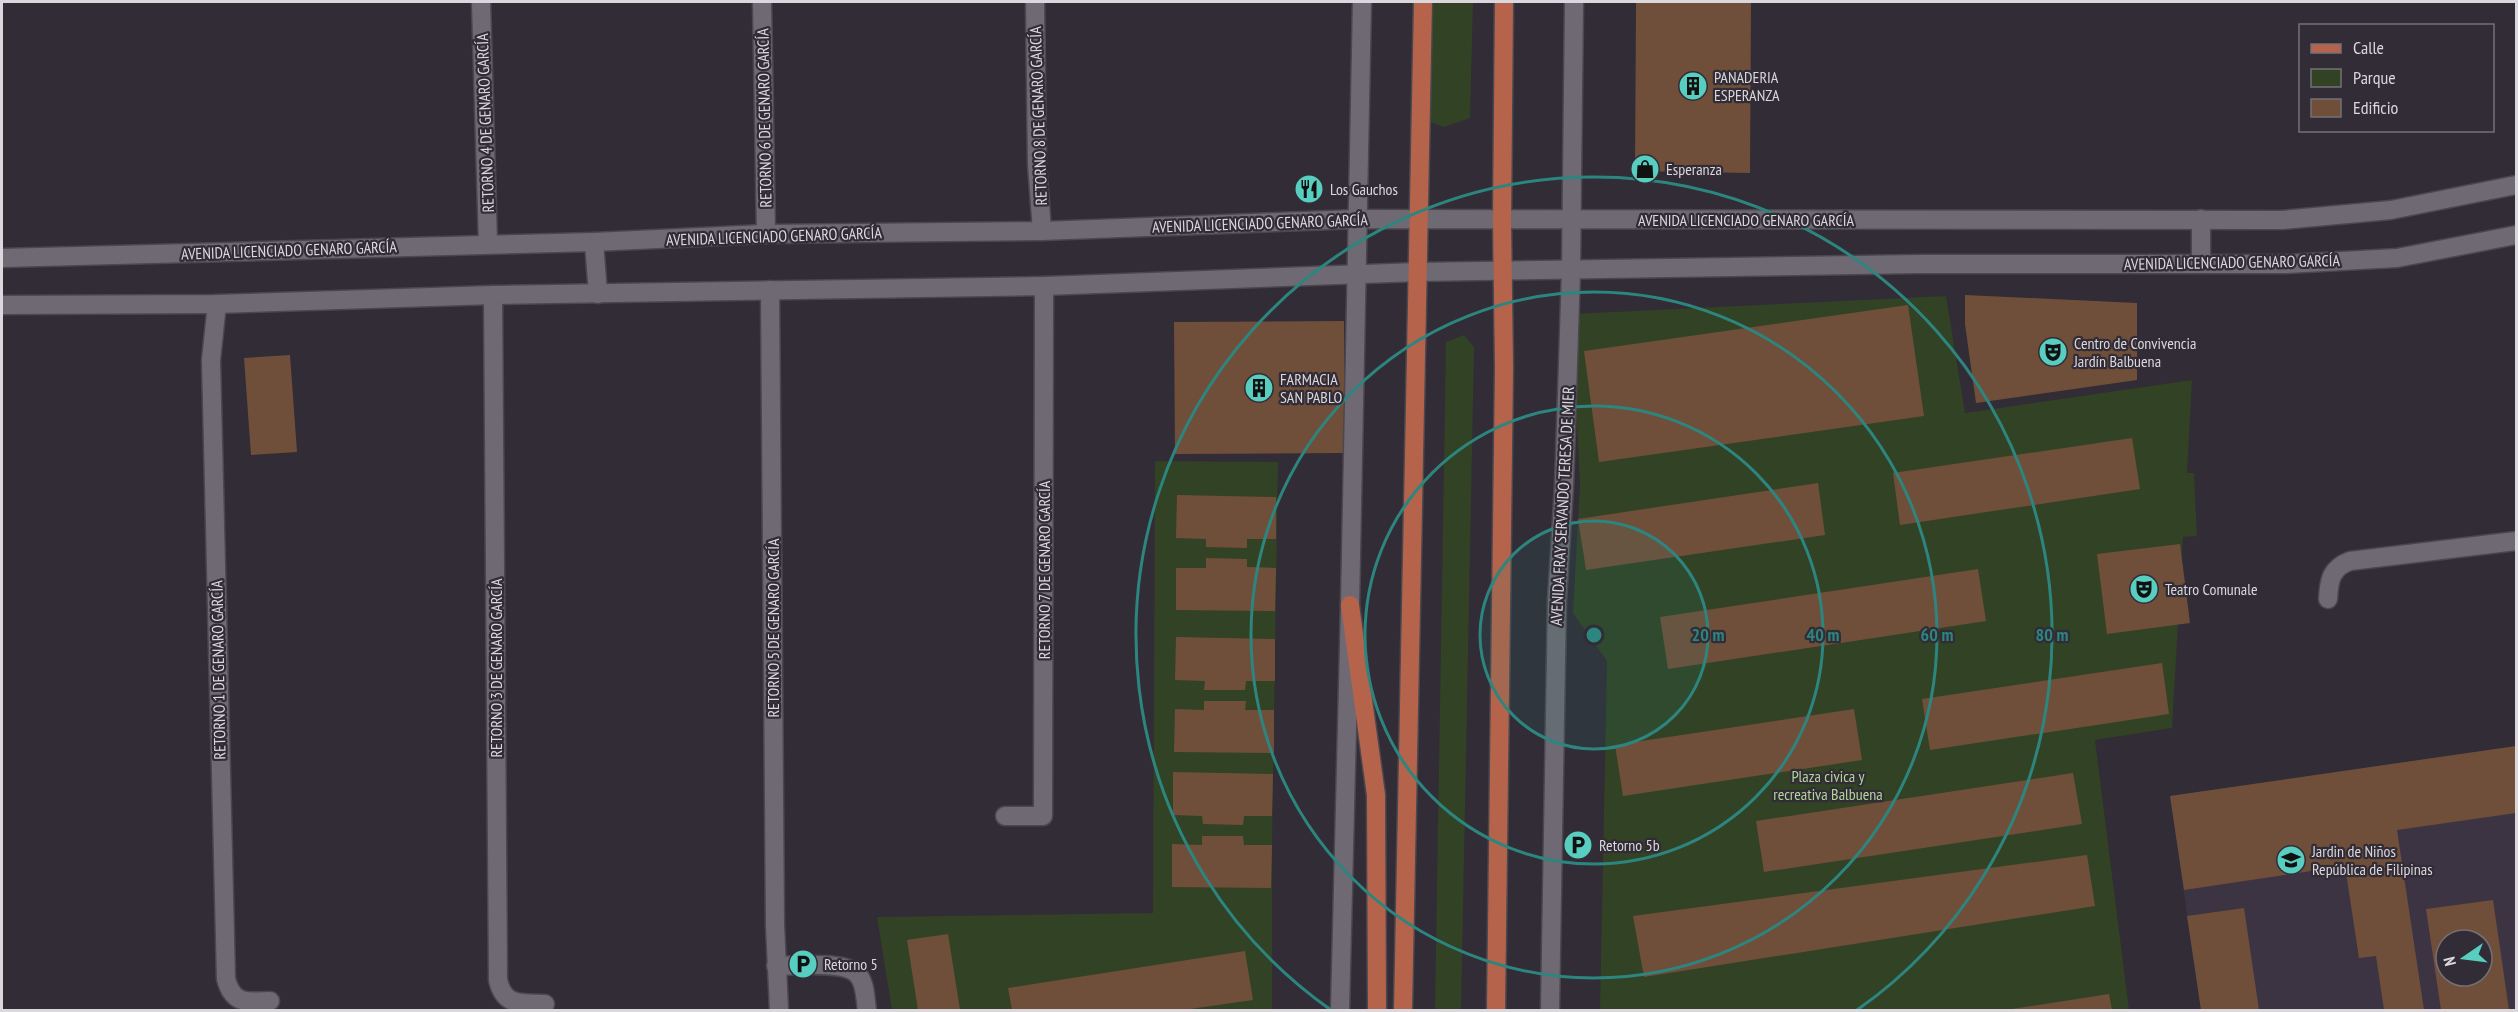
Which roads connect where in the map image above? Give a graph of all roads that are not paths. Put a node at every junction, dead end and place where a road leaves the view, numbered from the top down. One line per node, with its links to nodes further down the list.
1 (481, 2): 18 (street, RETORNO 4 DE GENARO GARCÍA)
2 (762, 2): 15 (street, RETORNO 6 DE GENARO GARCÍA)
3 (1035, 2): 14 (street, RETORNO 8 DE GENARO GARCÍA)
4 (1362, 2): 9 (street)
5 (1423, 2): 11 (main road)
6 (1504, 2): 13 (main road)
7 (1574, 2): 12 (street, AVENIDA FRAY SERVANDO TERESA DE MIER)
8 (2517, 185): 10 (street, AVENIDA LICENCIADO GENARO GARCÍA)
9 (1358, 219): 11 (street, AVENIDA LICENCIADO GENARO GARCÍA); 14 (street, AVENIDA LICENCIADO GENARO GARCÍA); 24 (street)
10 (2201, 219): 12 (street, AVENIDA LICENCIADO GENARO GARCÍA); 20 (street)
11 (1419, 220): 13 (street, AVENIDA LICENCIADO GENARO GARCÍA); 22 (main road)
12 (1572, 220): 13 (street, AVENIDA LICENCIADO GENARO GARCÍA); 21 (street, AVENIDA FRAY SERVANDO TERESA DE MIER)
13 (1502, 221): 23 (main road)
14 (1042, 231): 15 (street, AVENIDA LICENCIADO GENARO GARCÍA)
15 (766, 234): 17 (street, AVENIDA LICENCIADO GENARO GARCÍA)
16 (2517, 235): 20 (street, AVENIDA LICENCIADO GENARO GARCÍA)
17 (594, 242): 18 (street, AVENIDA LICENCIADO GENARO GARCÍA); 27 (street)
18 (488, 244): 19 (street, AVENIDA LICENCIADO GENARO GARCÍA)
19 (2, 258)
20 (2201, 264): 21 (street, AVENIDA LICENCIADO GENARO GARCÍA)
21 (1571, 271): 23 (street, AVENIDA LICENCIADO GENARO GARCÍA); 44 (street, AVENIDA FRAY SERVANDO TERESA DE MIER)
22 (1418, 272): 23 (street, AVENIDA LICENCIADO GENARO GARCÍA); 24 (street, AVENIDA LICENCIADO GENARO GARCÍA); 42 (main road)
23 (1503, 272): 43 (main road)
24 (1357, 274): 25 (street, AVENIDA LICENCIADO GENARO GARCÍA); 33 (street)
25 (1044, 286): 26 (street, AVENIDA LICENCIADO GENARO GARCÍA); 34 (street, RETORNO 7 DE GENARO GARCÍA)
26 (770, 290): 27 (street, AVENIDA LICENCIADO GENARO GARCÍA); 35 (street, RETORNO 5 DE GENARO GARCÍA)
27 (598, 294): 28 (street, AVENIDA LICENCIADO GENARO GARCÍA)
28 (493, 295): 29 (street, AVENIDA LICENCIADO GENARO GARCÍA); 37 (street, RETORNO 3 DE GENARO GARCÍA)
29 (217, 304): 30 (street, AVENIDA LICENCIADO GENARO GARCÍA); 36 (street, RETORNO 1 DE GENARO GARCÍA)
30 (2, 305)
31 (2517, 541): 32 (street)
32 (2328, 599)
33 (1350, 605): 40 (street); 41 (main road)
34 (1005, 816)
35 (776, 966): 38 (street, RETORNO 5 DE GENARO GARCÍA); 39 (street)
36 (270, 1001)
37 (545, 1004)
38 (779, 1011)
39 (867, 1011)
40 (1340, 1011)
41 (1377, 1011)
42 (1403, 1011)
43 (1496, 1011)
44 (1550, 1011)

